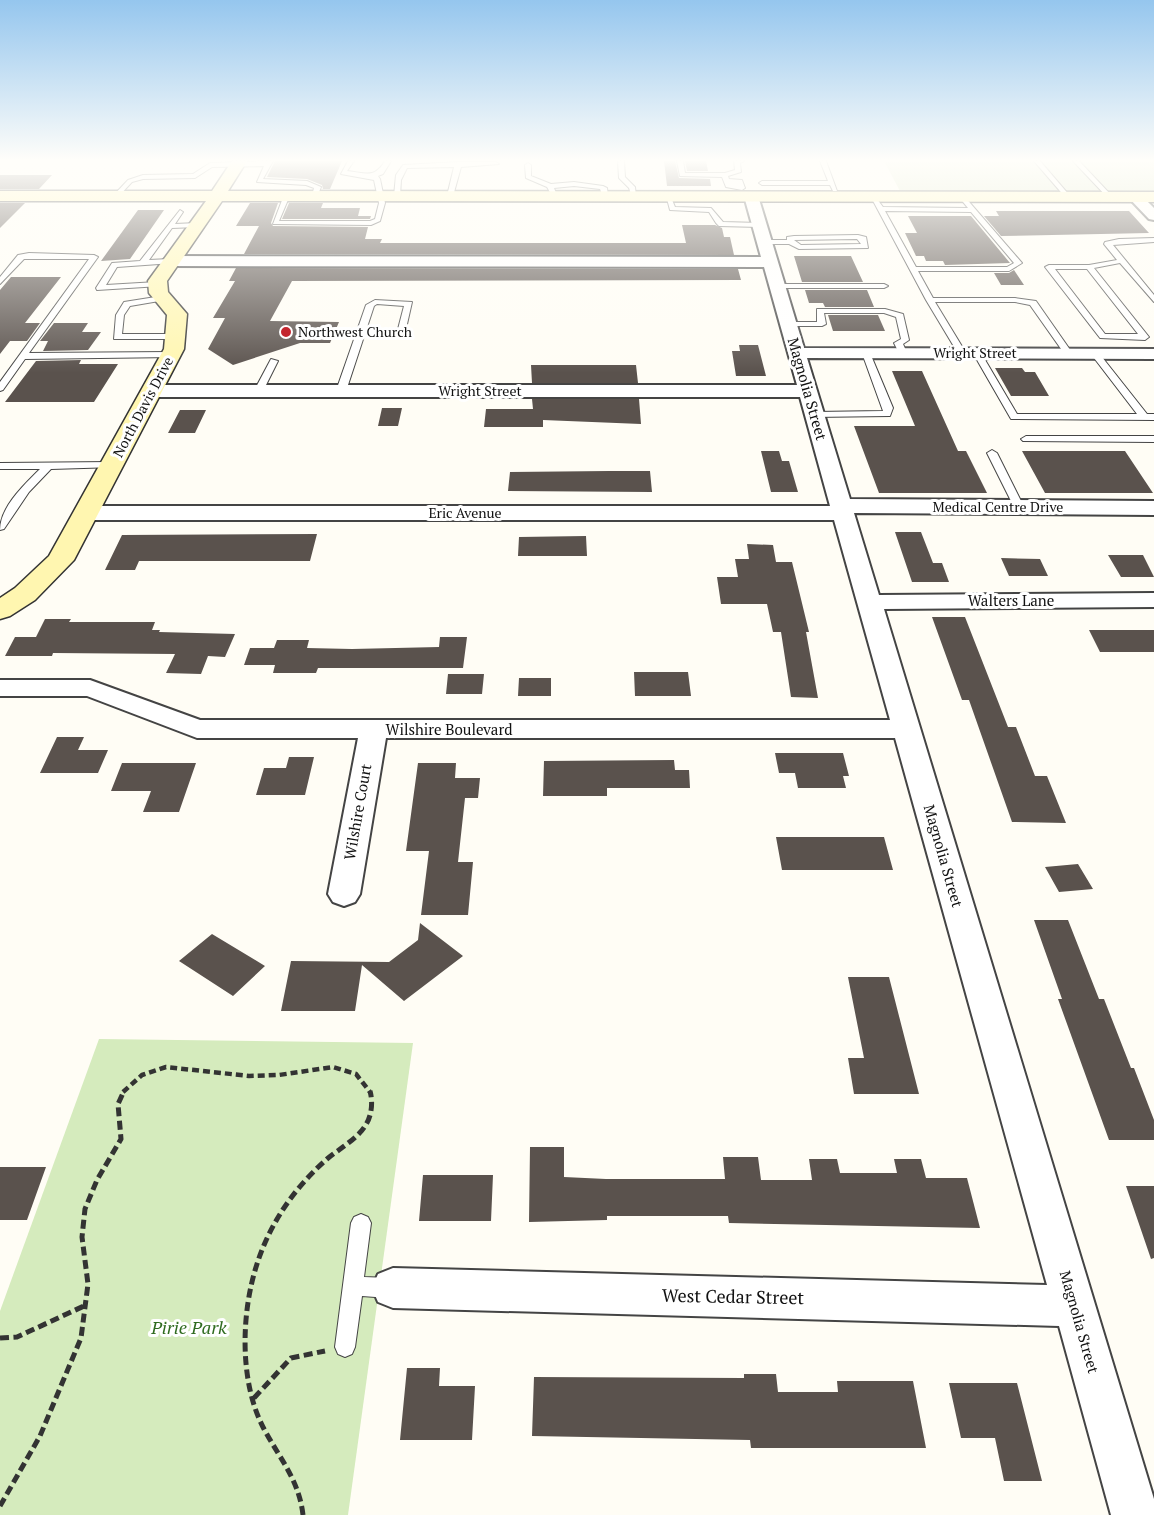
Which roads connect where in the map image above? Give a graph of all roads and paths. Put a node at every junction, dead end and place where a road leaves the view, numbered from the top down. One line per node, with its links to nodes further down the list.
1 (166, 232): 15 (lane)
2 (186, 232): 13 (main road)
3 (519, 232): 13 (street)
4 (760, 232): 23 (street, Magnolia Street)
5 (779, 232): 6 (lane)
6 (780, 232)
7 (789, 232): 19 (lane)
8 (893, 232): 17 (lane)
9 (991, 232): 17 (lane)
10 (1143, 240): 11 (lane); 12 (lane); 14 (lane)
11 (1154, 240)
12 (1154, 252)
13 (170, 261): 15 (lane); 20 (main road)
14 (1122, 261): 16 (lane); 22 (lane)
15 (142, 264): 20 (lane)
16 (1089, 267): 25 (lane); 25 (lane)
17 (913, 269): 21 (lane)
18 (0, 282): 35 (lane)
19 (884, 286)
20 (160, 291): 26 (main road, North Davis Drive); 26 (lane)
21 (930, 300): 31 (lane); 32 (lane)
22 (1154, 300)
23 (788, 324): 28 (street, Magnolia Street); 30 (lane)
24 (401, 333): 42 (lane)
25 (1150, 337): 27 (lane)
26 (174, 346): 35 (lane); 40 (main road, North Davis Drive)
27 (1154, 348)
28 (797, 353): 29 (street, Wright Street); 43 (street, Magnolia Street)
29 (866, 353): 30 (street, Wright Street); 43 (lane)
30 (903, 353): 31 (street, Wright Street)
31 (970, 353): 32 (street, Wright Street); 44 (lane)
32 (1069, 354): 33 (street, Wright Street)
33 (1095, 354): 34 (street, Wright Street); 44 (lane)
34 (1154, 354)
35 (23, 356): 38 (lane)
36 (274, 361): 41 (lane)
37 (0, 368): 38 (lane)
38 (14, 368): 39 (lane)
39 (0, 388)
40 (152, 391): 41 (street, Wright Street); 49 (main road, North Davis Drive)
41 (260, 391): 42 (street, Wright Street)
42 (341, 391): 43 (street, Wright Street)
43 (811, 403): 53 (street, Magnolia Street)
44 (1149, 417)
45 (1026, 439): 46 (lane)
46 (1154, 439)
47 (992, 453): 51 (lane)
48 (49, 465): 49 (lane); 50 (lane); 55 (lane)
49 (111, 465): 54 (main road, North Davis Drive)
50 (0, 466)
51 (1019, 507): 52 (street, Medical Centre Drive); 53 (street, Medical Centre Drive)
52 (1154, 508)
53 (842, 510): 54 (street, Eric Avenue); 57 (street, Magnolia Street)
54 (86, 513): 58 (main road, North Davis Drive)
55 (0, 527)
56 (1154, 600): 57 (street, Walters Lane)
57 (869, 602): 60 (street, Magnolia Street)
58 (0, 610)
59 (0, 688): 61 (street, Wilshire Boulevard)
60 (906, 729): 61 (street, Wilshire Boulevard); 66 (street, Magnolia Street)
61 (373, 730): 62 (street, Wilshire Court)
62 (344, 894)
63 (361, 1223): 64 (lane)
64 (373, 1287): 66 (street, West Cedar Street); 68 (lane)
65 (85, 1305): 67 (path); 69 (path); 70 (path)
66 (1074, 1306): 72 (street, Magnolia Street)
67 (0, 1338)
68 (345, 1347): 69 (path)
69 (253, 1398): 71 (path)
70 (0, 1506)
71 (303, 1515)
72 (1135, 1515)

